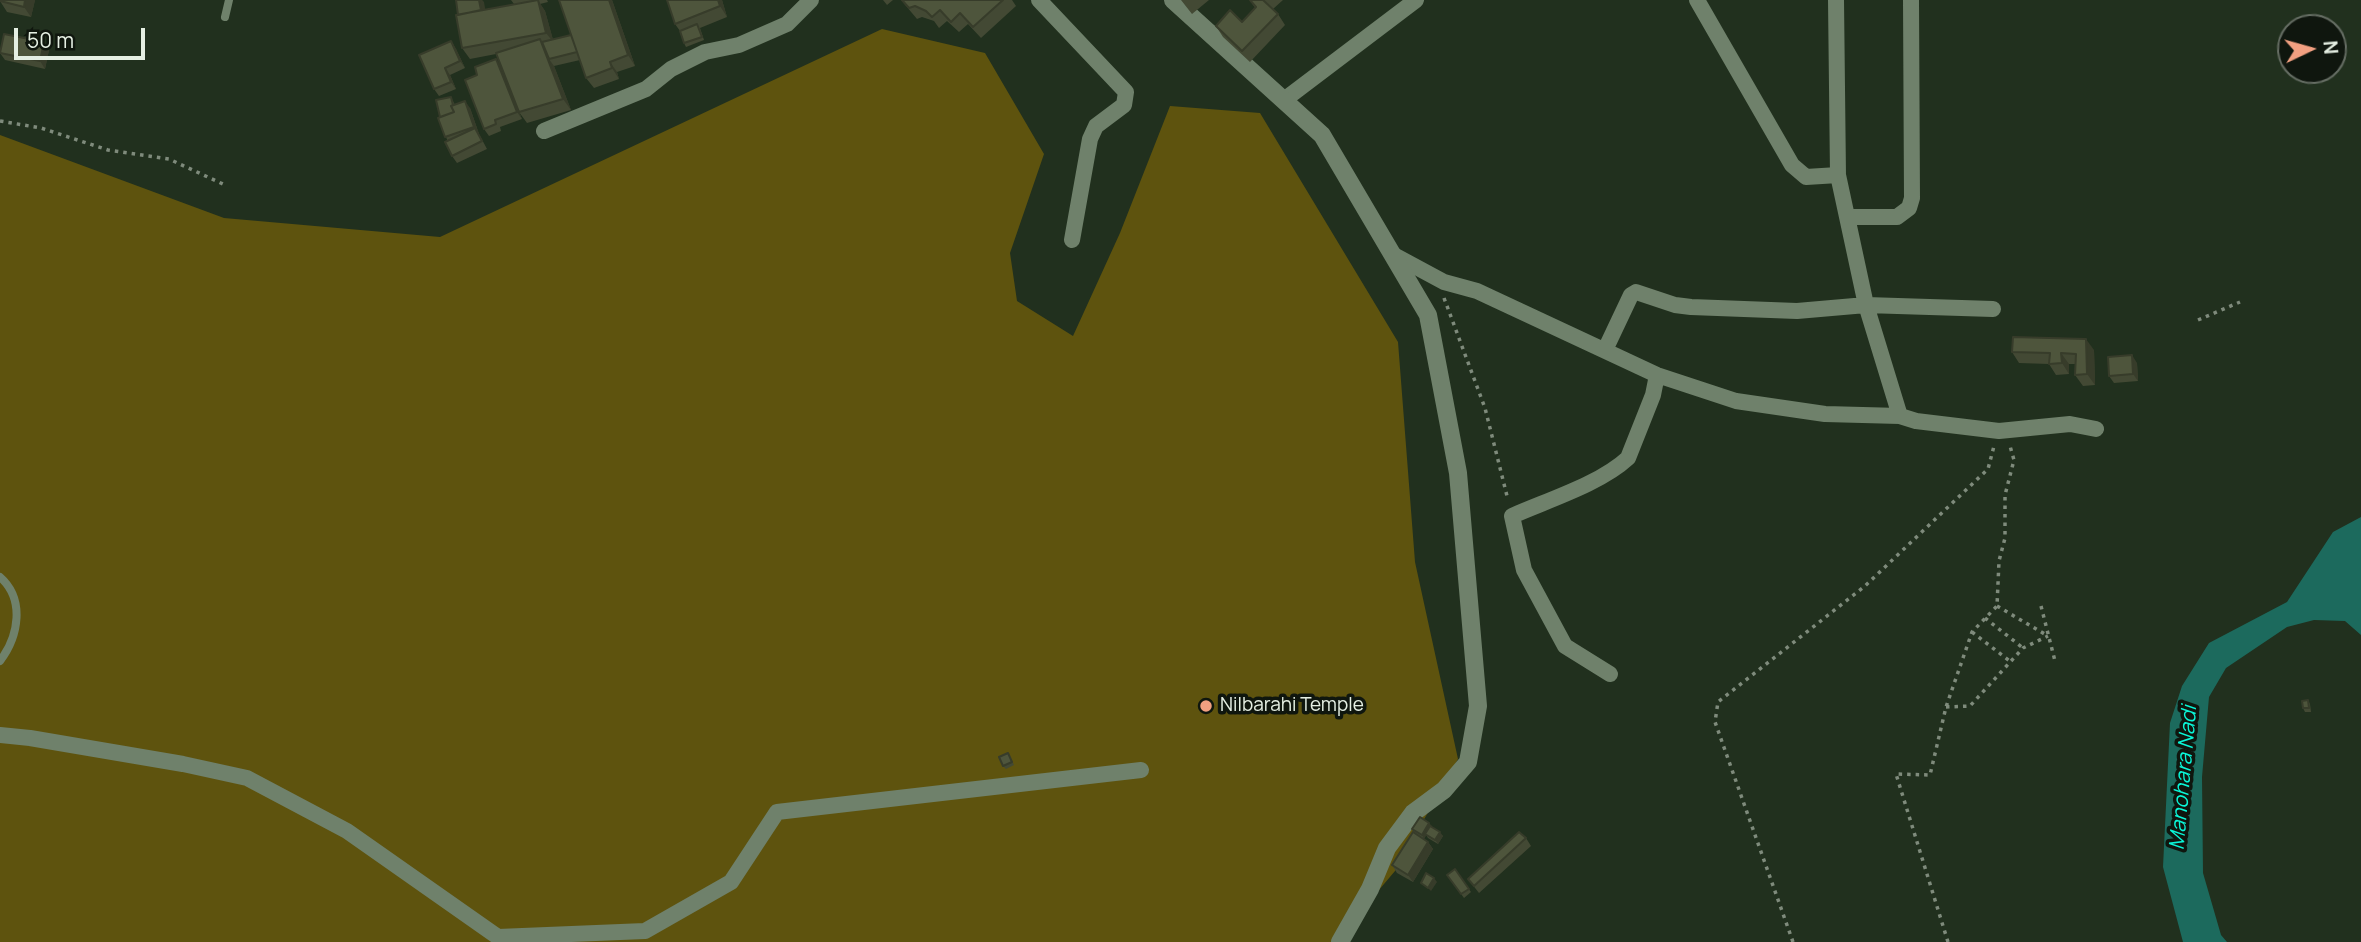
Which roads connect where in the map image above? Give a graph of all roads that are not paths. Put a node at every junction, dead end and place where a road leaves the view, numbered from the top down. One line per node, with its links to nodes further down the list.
1 (229, 0): 9 (lane)
2 (811, 0): 11 (street)
3 (1039, 0): 14 (street)
4 (1173, 0): 10 (main road)
5 (1416, 0): 10 (street)
6 (1697, 0): 12 (street)
7 (1836, 0): 12 (street)
8 (1912, 0): 13 (street)
9 (225, 17)
10 (1284, 100): 15 (main road)
11 (544, 131)
12 (1838, 175): 13 (street)
13 (1848, 216): 16 (street)
14 (1072, 240)
15 (1392, 254): 18 (street); 27 (main road)
16 (1866, 305): 17 (street); 18 (street); 20 (street)
17 (1993, 309)
18 (1605, 350): 19 (street)
19 (1657, 375): 20 (street); 24 (street)
20 (1900, 416): 21 (street)
21 (2096, 429)
22 (0, 577): 23 (lane)
23 (0, 660)
24 (1610, 674)
25 (0, 735): 26 (street)
26 (1141, 769)
27 (1340, 942)

